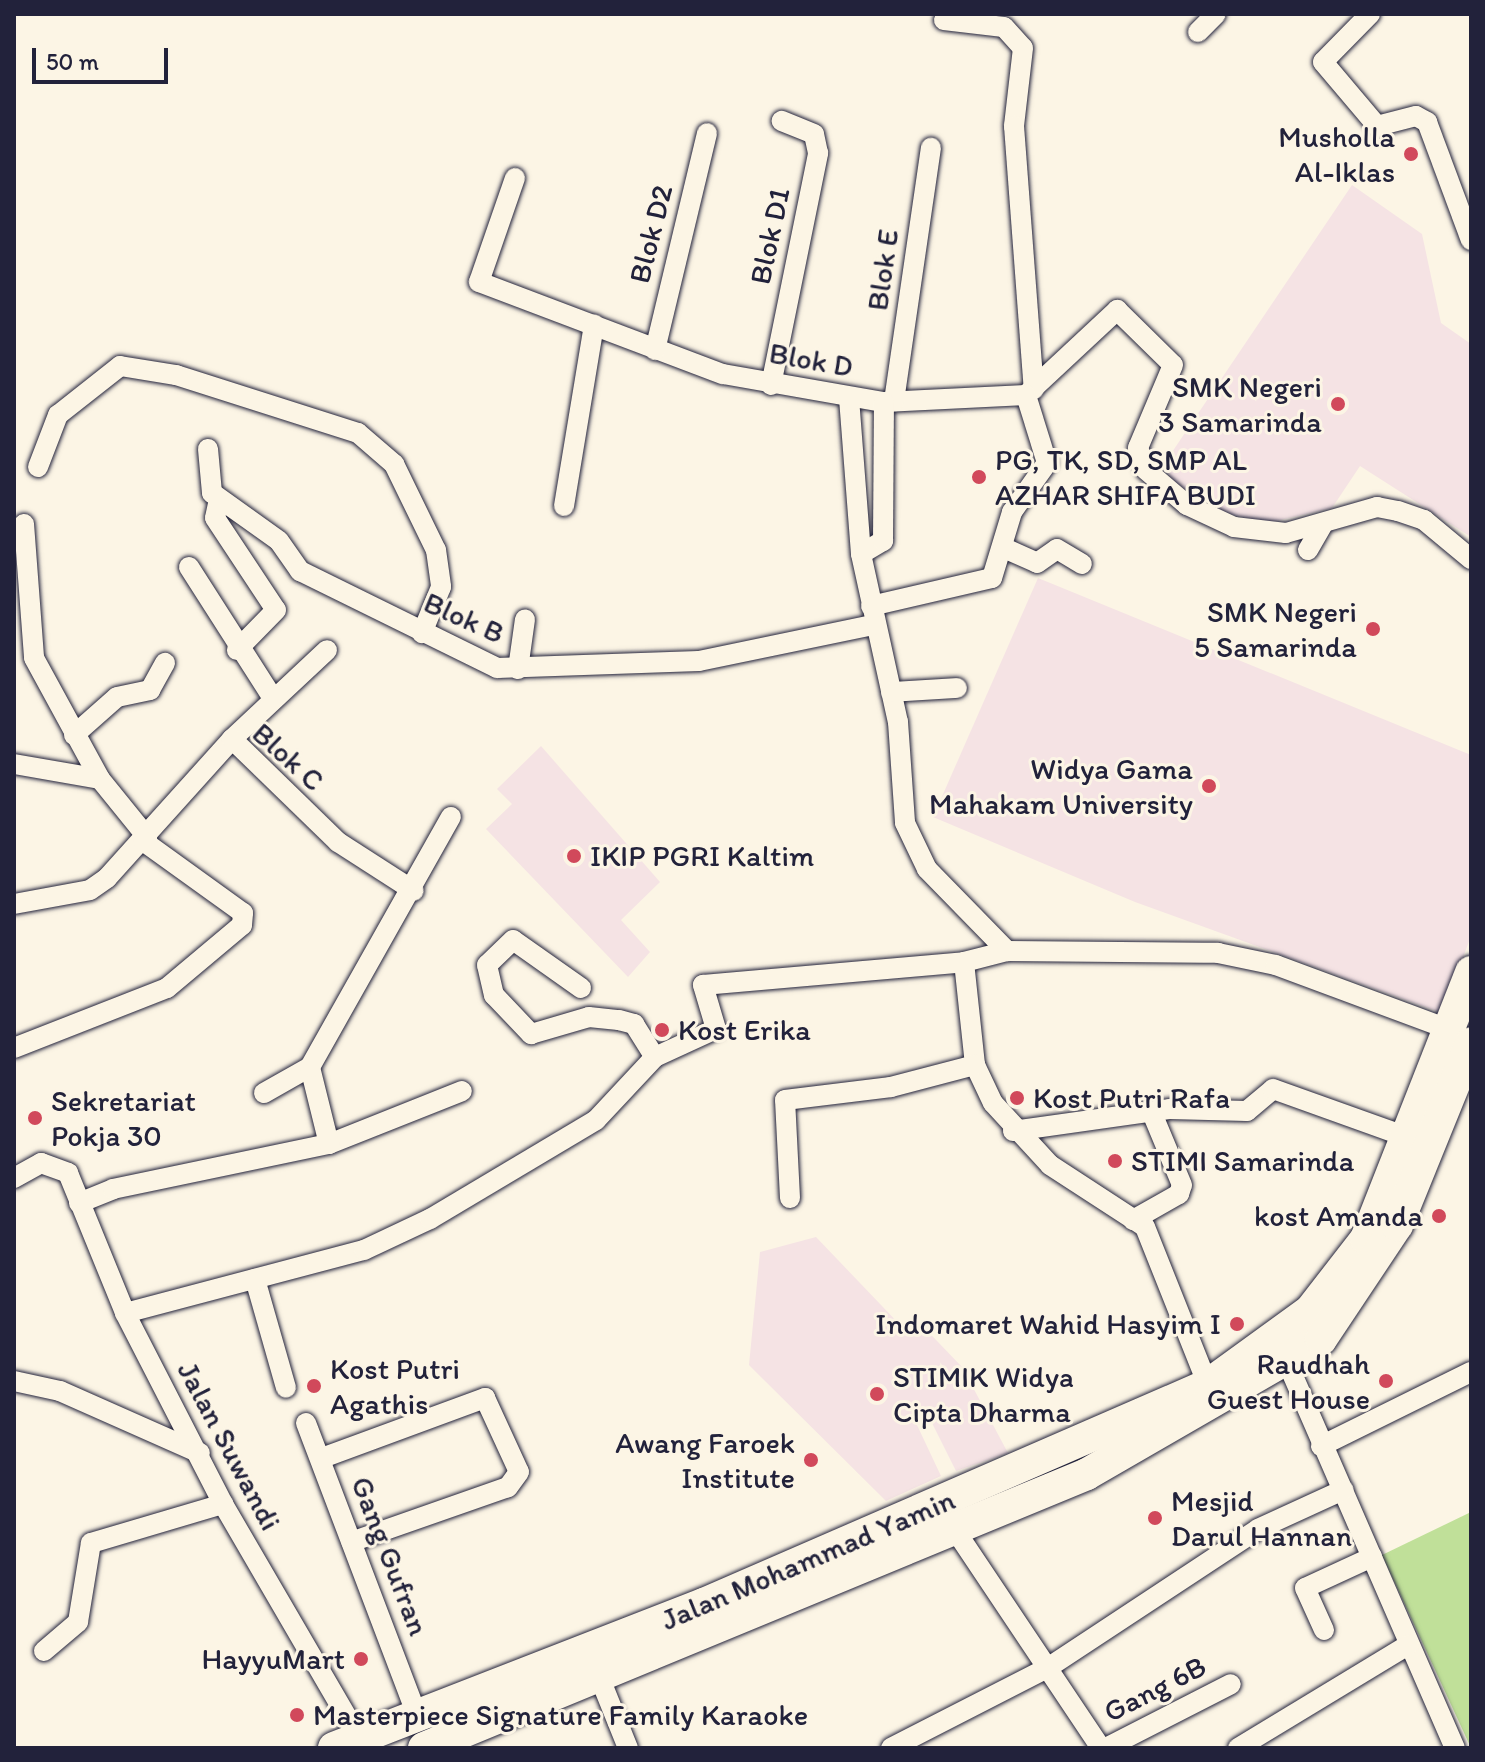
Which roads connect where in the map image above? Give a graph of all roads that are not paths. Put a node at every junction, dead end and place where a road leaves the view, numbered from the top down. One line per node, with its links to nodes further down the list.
1 (1216, 14): 4 (street)
2 (1370, 14): 9 (street)
3 (944, 20): 14 (street)
4 (1198, 32)
5 (782, 121): 13 (street, Blok D1)
6 (707, 133): 12 (street, Blok D2)
7 (931, 148): 16 (street, Blok E)
8 (515, 178): 11 (street, Blok D)
9 (1464, 203): 10 (street)
10 (1471, 240)
11 (594, 324): 12 (street, Blok D); 20 (street)
12 (655, 350): 13 (street, Blok D)
13 (771, 385): 15 (street, Blok D)
14 (1030, 392): 16 (street, Blok D); 22 (street); 23 (street)
15 (849, 398): 16 (street, Blok D); 25 (street)
16 (889, 401): 25 (street, Blok E)
17 (208, 449): 19 (street)
18 (38, 467): 31 (street)
19 (219, 499): 31 (street, Blok B); 32 (street)
20 (564, 506)
21 (24, 524): 39 (street)
22 (1322, 526): 24 (street); 26 (street)
23 (1004, 548): 27 (street); 29 (street, Blok B)
24 (1308, 550)
25 (861, 554): 29 (street)
26 (1471, 559)
27 (1082, 564)
28 (189, 567): 32 (street)
29 (872, 616): 35 (street, Blok B); 37 (street)
30 (525, 619): 35 (street)
31 (422, 633): 35 (street, Blok B)
32 (237, 650): 38 (street)
33 (327, 650): 38 (street)
34 (165, 663): 39 (street)
35 (518, 669)
36 (957, 688): 37 (street)
37 (891, 692): 47 (street)
38 (272, 697): 40 (street)
39 (74, 735): 42 (street)
40 (232, 739): 44 (street, Blok C); 45 (street, Blok C)
41 (14, 764): 42 (street)
42 (100, 779): 44 (street)
43 (451, 817): 45 (street)
44 (145, 839): 46 (street, Blok C); 52 (street)
45 (414, 891): 55 (street)
46 (14, 904)
47 (1007, 951): 48 (street); 51 (street)
48 (964, 962): 53 (street); 54 (street)
49 (1471, 972): 51 (main road)
50 (581, 988): 53 (street)
51 (1459, 1036): 60 (main road); 68 (main road)
52 (14, 1048)
53 (655, 1057): 66 (street)
54 (975, 1065): 59 (street); 63 (street)
55 (310, 1067): 57 (street); 61 (street)
56 (462, 1091): 61 (street)
57 (264, 1093)
58 (1152, 1113): 59 (street); 60 (street); 65 (street)
59 (1013, 1131): 65 (street)
60 (1407, 1137): 68 (main road)
61 (329, 1144): 64 (street)
62 (14, 1178): 64 (street, Jalan Suwandi)
63 (790, 1198)
64 (79, 1203): 67 (street, Jalan Suwandi)
65 (1133, 1220): 71 (street)
66 (255, 1279): 67 (street); 72 (street)
67 (125, 1313): 75 (street, Jalan Suwandi)
68 (1278, 1353): 71 (main road, Jalan Mohammad Yamin); 74 (street); 79 (main road, Jalan Mohammad Yamin)
69 (1471, 1372): 74 (street)
70 (14, 1381): 75 (street)
71 (1208, 1385): 82 (main road, Jalan Mohammad Yamin)
72 (286, 1388)
73 (306, 1423): 76 (street, Gang Gufran)
74 (1321, 1446): 77 (street)
75 (200, 1453): 78 (street, Jalan Suwandi)
76 (322, 1458): 80 (street, Gang Gufran); 80 (street)
77 (1343, 1490): 81 (street); 86 (street)
78 (223, 1504): 85 (street); 90 (street, Jalan Suwandi)
79 (955, 1530): 82 (main road, Jalan Mohammad Yamin); 86 (street)
80 (351, 1542): 89 (street, Gang Gufran)
81 (1372, 1557): 83 (street); 84 (street)
82 (774, 1590): 87 (main road, Jalan Mohammad Yamin); 89 (main road, Jalan Mohammad Yamin)
83 (1324, 1630)
84 (1408, 1645): 95 (street); 96 (street)
85 (44, 1651)
86 (1049, 1667): 93 (street); 94 (street)
87 (599, 1676): 91 (main road, Jalan Mohammad Yamin); 92 (street)
88 (1231, 1684): 94 (street, Gang 6B)
89 (416, 1712): 90 (main road, Jalan Mohammad Yamin)
90 (346, 1742)
91 (424, 1748)
92 (628, 1748)
93 (891, 1748)
94 (1104, 1748)
95 (1238, 1748)
96 (1455, 1748)

